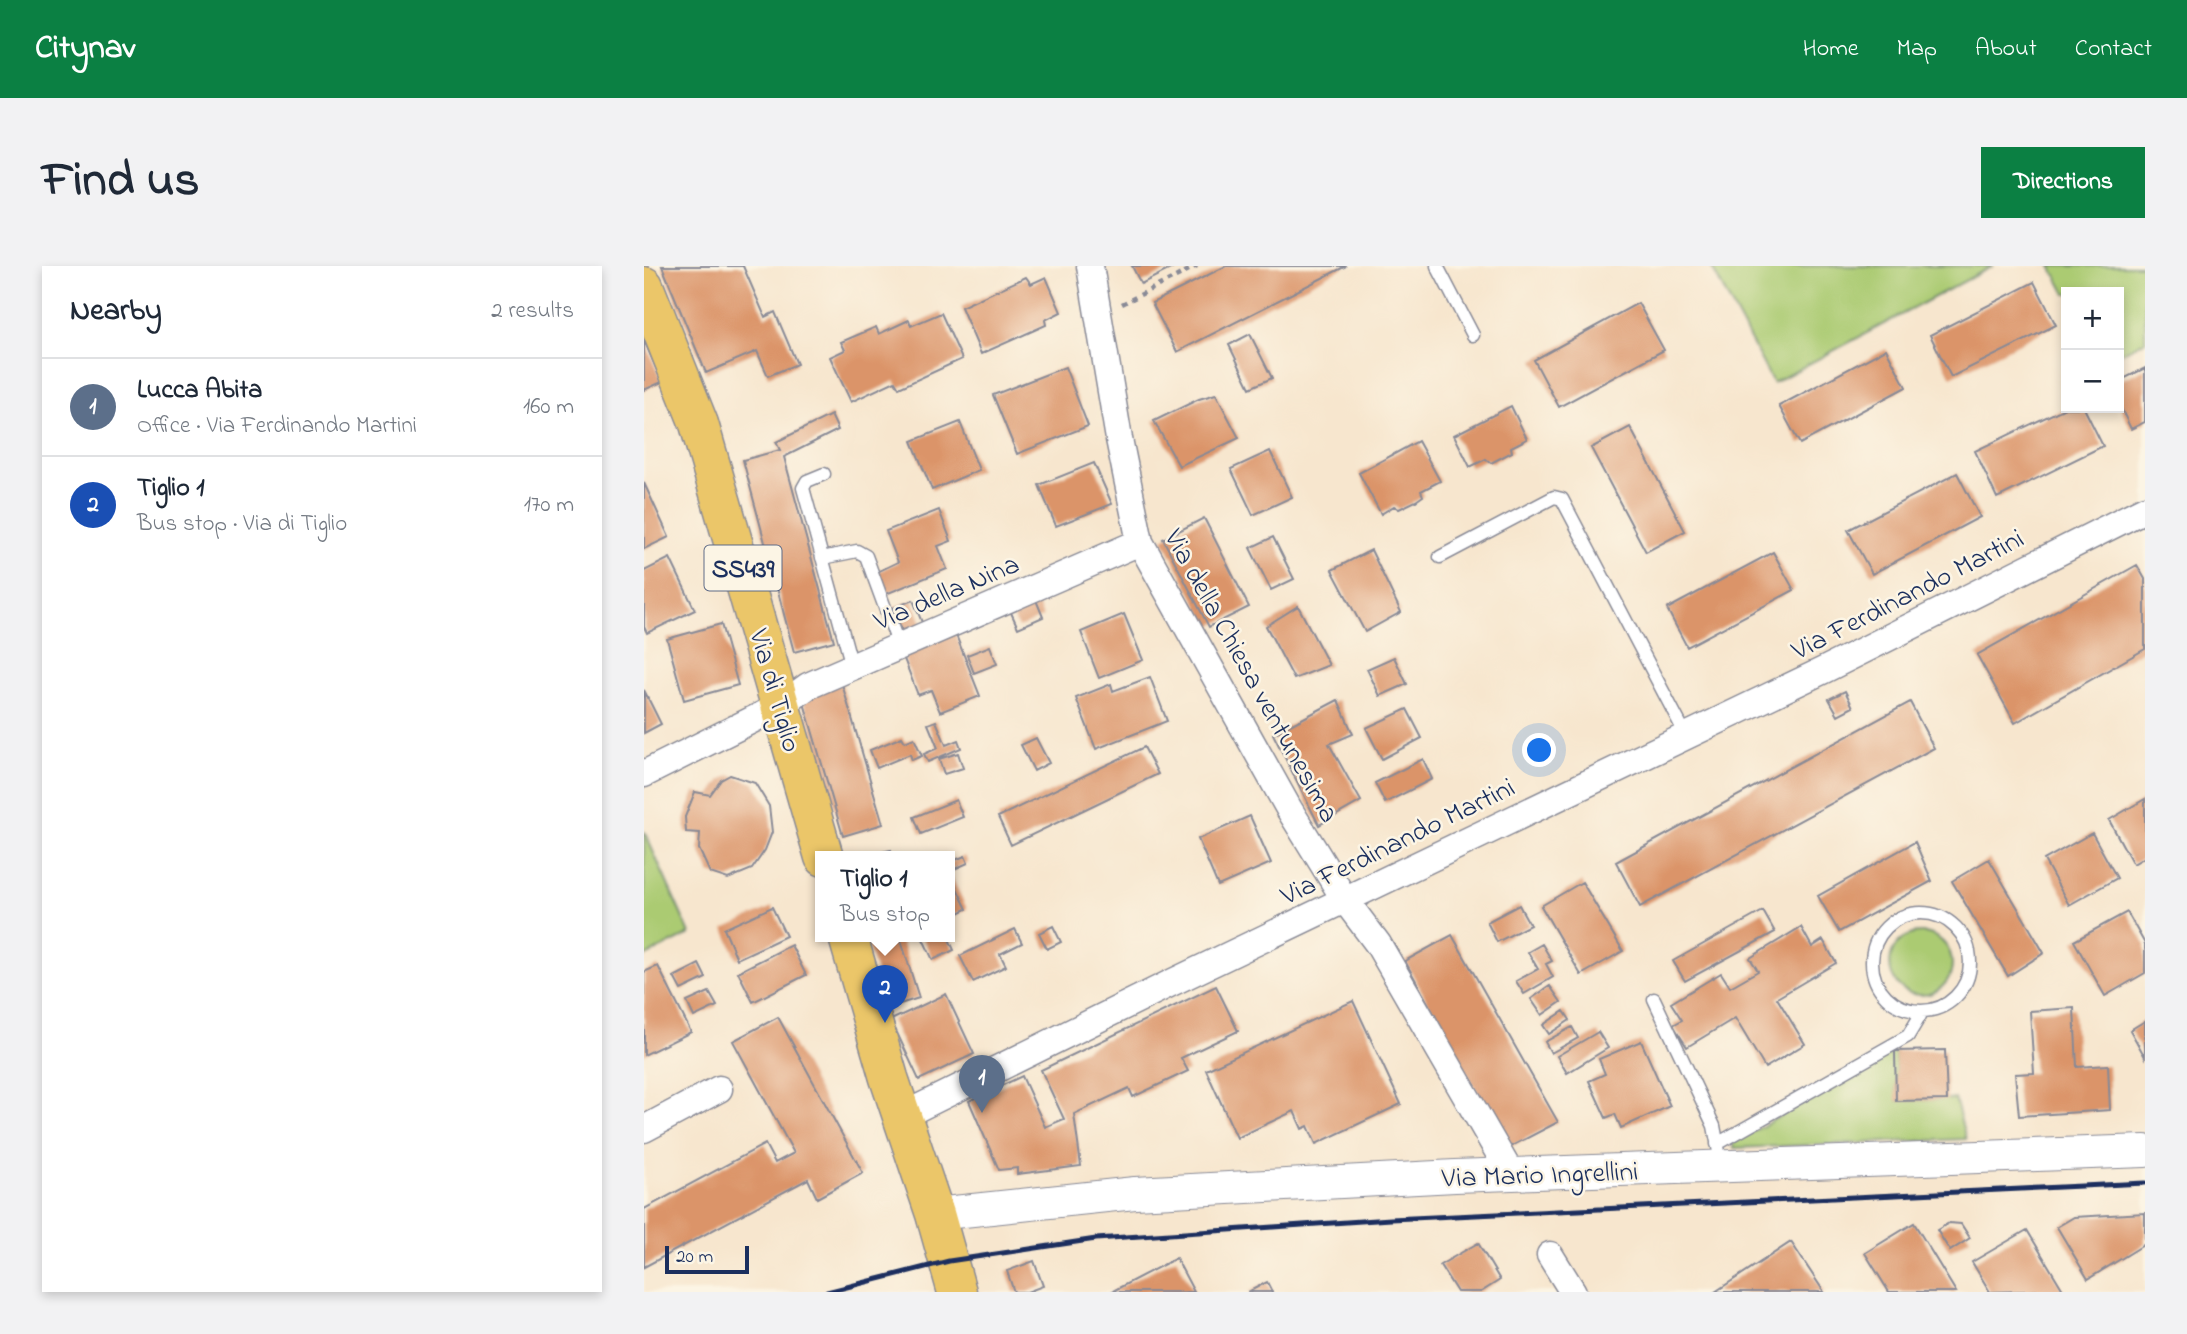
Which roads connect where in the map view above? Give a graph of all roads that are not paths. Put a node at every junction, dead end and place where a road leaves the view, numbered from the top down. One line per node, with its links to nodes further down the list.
1 (1090, 266): 7 (street, Via della Chiesa ventunesima)
2 (1437, 266): 4 (lane)
3 (644, 286): 12 (main road, Via di Tiglio / SS439)
4 (1473, 335)
5 (824, 474): 9 (lane)
6 (2145, 509): 13 (street, Via Ferdinando Martini)
7 (1140, 542): 10 (street, Via della Nina); 16 (street, Via della Chiesa ventunesima)
8 (1440, 557): 13 (lane)
9 (822, 558): 10 (lane); 11 (lane)
10 (899, 646): 11 (street, Via della Nina)
11 (852, 666): 12 (street, Via della Nina)
12 (782, 705): 14 (street, Via della Nina); 15 (main road, Via di Tiglio / SS439)
13 (1687, 737): 16 (street, Via Ferdinando Martini)
14 (644, 774)
15 (822, 851)
16 (1345, 900): 21 (street, Via Ferdinando Martini); 25 (street, Via della Chiesa ventunesima)
17 (850, 942): 21 (main road)
18 (1654, 999): 24 (lane)
19 (1912, 1010): 19 (lane); 24 (lane)
20 (719, 1089): 22 (street)
21 (902, 1116): 26 (main road)
22 (644, 1129)
23 (2145, 1151): 24 (street, Via Mario Ingrellini)
24 (1719, 1155): 25 (street, Via Mario Ingrellini)
25 (1511, 1174): 26 (street, Via Mario Ingrellini)
26 (935, 1214): 28 (main road)
27 (1550, 1255): 29 (street)
28 (957, 1292)
29 (1573, 1292)

